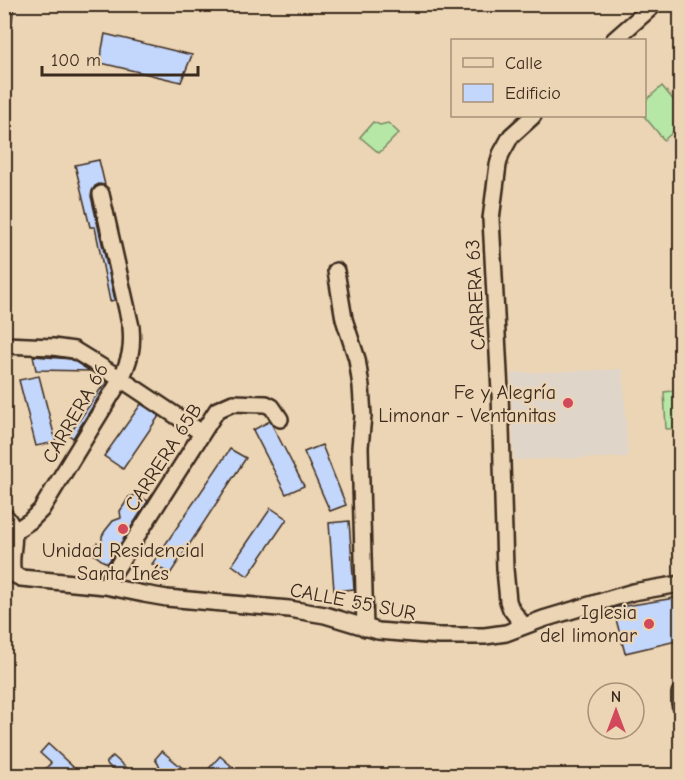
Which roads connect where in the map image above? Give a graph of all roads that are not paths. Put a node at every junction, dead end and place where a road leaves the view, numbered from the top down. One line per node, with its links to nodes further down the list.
1 (655, 4): 2 (street)
2 (615, 39)
3 (532, 117): 14 (street, CARRERA 63)
4 (101, 194): 7 (street, CARRERA 66)
5 (336, 271): 15 (street)
6 (4, 345): 7 (street)
7 (121, 379): 9 (street); 11 (street, CARRERA 66)
8 (280, 419): 9 (street, CARRERA 65B)
9 (202, 433): 13 (street, CARRERA 65B)
10 (4, 515): 11 (street)
11 (15, 531): 13 (street, CALLE 55 SUR)
12 (681, 584): 14 (street, CALLE 55 SUR)
13 (105, 586): 15 (street, CALLE 55 SUR)
14 (523, 625): 15 (street, CALLE 55 SUR)
15 (365, 628)
16 (681, 693): 17 (street)
17 (681, 705)

